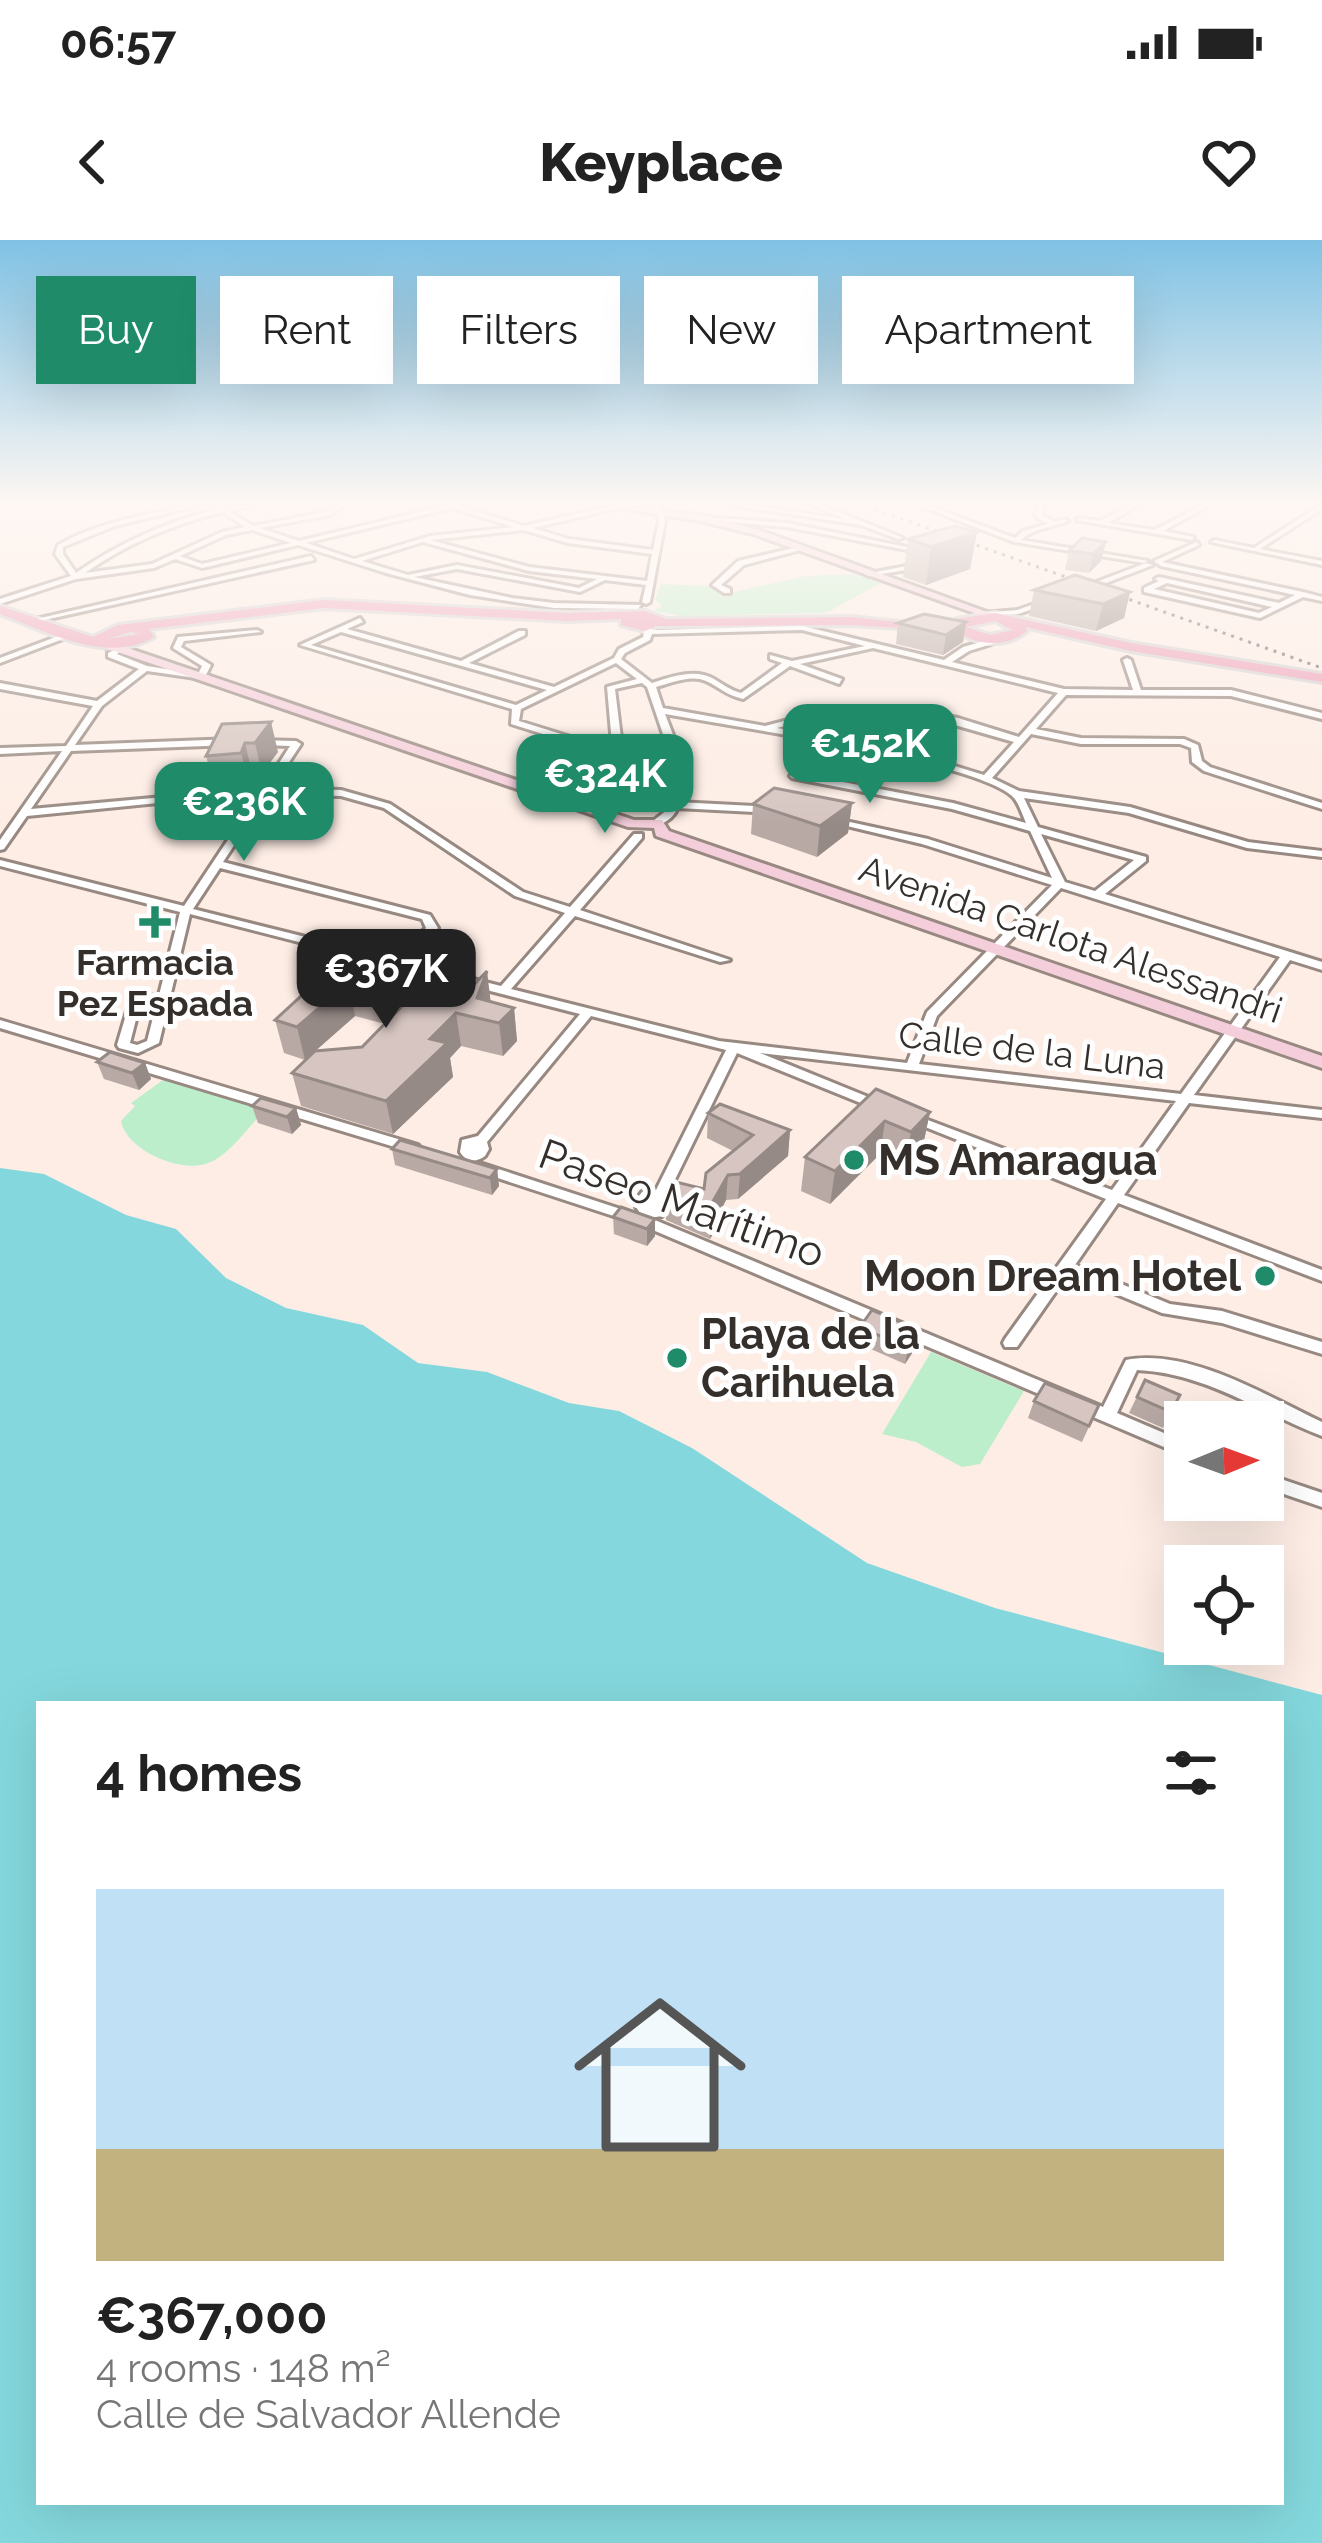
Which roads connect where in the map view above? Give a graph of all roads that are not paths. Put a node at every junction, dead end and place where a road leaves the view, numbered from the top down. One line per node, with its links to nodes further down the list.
1 (14, 610): 18 (main road)
2 (16, 610): 18 (main road)
3 (106, 610): 18 (street)
4 (272, 610): 19 (main road)
5 (299, 610): 24 (main road)
6 (411, 610): 15 (main road)
7 (484, 610): 15 (main road)
8 (597, 610): 15 (street)
9 (646, 610): 15 (street)
10 (947, 610): 22 (main road)
11 (980, 610): 16 (main road)
12 (1022, 610): 16 (street)
13 (1236, 610): 14 (street)
14 (1271, 610)
15 (645, 617): 22 (main road); 27 (street); 30 (street)
16 (1004, 617): 22 (main road); 25 (main road); 42 (main road)
17 (360, 620): 20 (street)
18 (66, 624): 19 (main road); 26 (main road); 32 (street)
19 (123, 629): 24 (main road); 26 (main road)
20 (340, 629): 29 (street); 39 (street)
21 (257, 632): 40 (street)
22 (965, 632): 25 (main road); 34 (street)
23 (522, 633): 36 (street)
24 (145, 639): 26 (main road); 35 (main road)
25 (1002, 639): 42 (main road)
26 (109, 646): 35 (main road); 37 (street)
27 (873, 646): 33 (street); 34 (street)
28 (773, 657): 33 (street)
29 (441, 658): 36 (street); 39 (street)
30 (616, 660): 43 (street); 46 (street)
31 (1127, 660): 47 (street)
32 (0, 661)
33 (791, 663): 41 (street); 43 (street)
34 (946, 663): 48 (street)
35 (168, 664): 40 (main road)
36 (460, 664): 38 (street)
37 (146, 668): 40 (street); 49 (street)
38 (480, 670): 45 (street); 46 (street)
39 (404, 675): 45 (street)
40 (204, 677): 69 (main road)
41 (839, 681)
42 (1322, 681)
43 (648, 683): 50 (street); 51 (street)
44 (0, 686): 49 (street)
45 (444, 687): 50 (street)
46 (552, 689): 50 (street)
47 (1137, 690): 48 (street); 52 (street)
48 (1064, 692): 54 (street)
49 (99, 704): 57 (street)
50 (517, 709)
51 (659, 710): 53 (street); 62 (street)
52 (1322, 716)
53 (766, 728): 55 (street); 56 (street)
54 (1031, 731): 56 (street); 63 (street)
55 (822, 738): 59 (street); 67 (street)
56 (1021, 741): 59 (street)
57 (70, 750): 58 (street); 60 (street); 64 (street)
58 (0, 752)
59 (986, 779): 61 (street)
60 (264, 790): 64 (street); 73 (street); 77 (street)
61 (1017, 794): 67 (street); 71 (street)
62 (672, 805): 65 (street); 68 (street)
63 (1322, 806)
64 (26, 813): 70 (street)
65 (794, 814)
66 (811, 817): 74 (street)
67 (1036, 827): 74 (street); 75 (street)
68 (659, 828): 69 (main road); 78 (main road, Avenida Carlota Alessandri)
69 (635, 830): 77 (street)
70 (0, 847)
71 (1322, 854)
72 (0, 863): 76 (street)
73 (217, 864): 76 (street); 81 (street)
74 (1060, 884): 75 (street); 78 (street)
75 (1097, 895): 79 (street)
76 (185, 913): 81 (street); 84 (street)
77 (571, 914): 80 (street); 83 (street)
78 (996, 947): 87 (main road, Avenida Carlota Alessandri); 90 (street)
79 (1287, 955): 82 (street); 87 (street)
80 (724, 960)
81 (396, 964): 83 (street)
82 (1322, 966)
83 (502, 992): 85 (street)
84 (163, 998)
85 (587, 1013): 88 (street); 93 (street)
86 (0, 1024): 94 (street)
87 (1231, 1029): 89 (main road, Avenida Carlota Alessandri); 91 (street)
88 (734, 1046): 90 (street, Calle de la Luna); 96 (street); 97 (street)
89 (1322, 1062)
90 (912, 1066): 91 (street, Calle de la Luna)
91 (1186, 1098): 92 (street, Calle de la Luna); 96 (street)
92 (1322, 1114)
93 (480, 1142)
94 (436, 1155)
95 (457, 1161): 102 (street, Paseo Marítimo)
96 (1114, 1196): 98 (street); 99 (street)
97 (658, 1198)
98 (1064, 1267): 100 (street); 101 (street)
99 (1322, 1276)
100 (1011, 1343)
101 (1322, 1348)
102 (1107, 1416): 103 (street); 104 (street, Paseo Marítimo)
103 (1322, 1429)
104 (1164, 1440)
105 (1284, 1487): 106 (street)
106 (1322, 1500)

